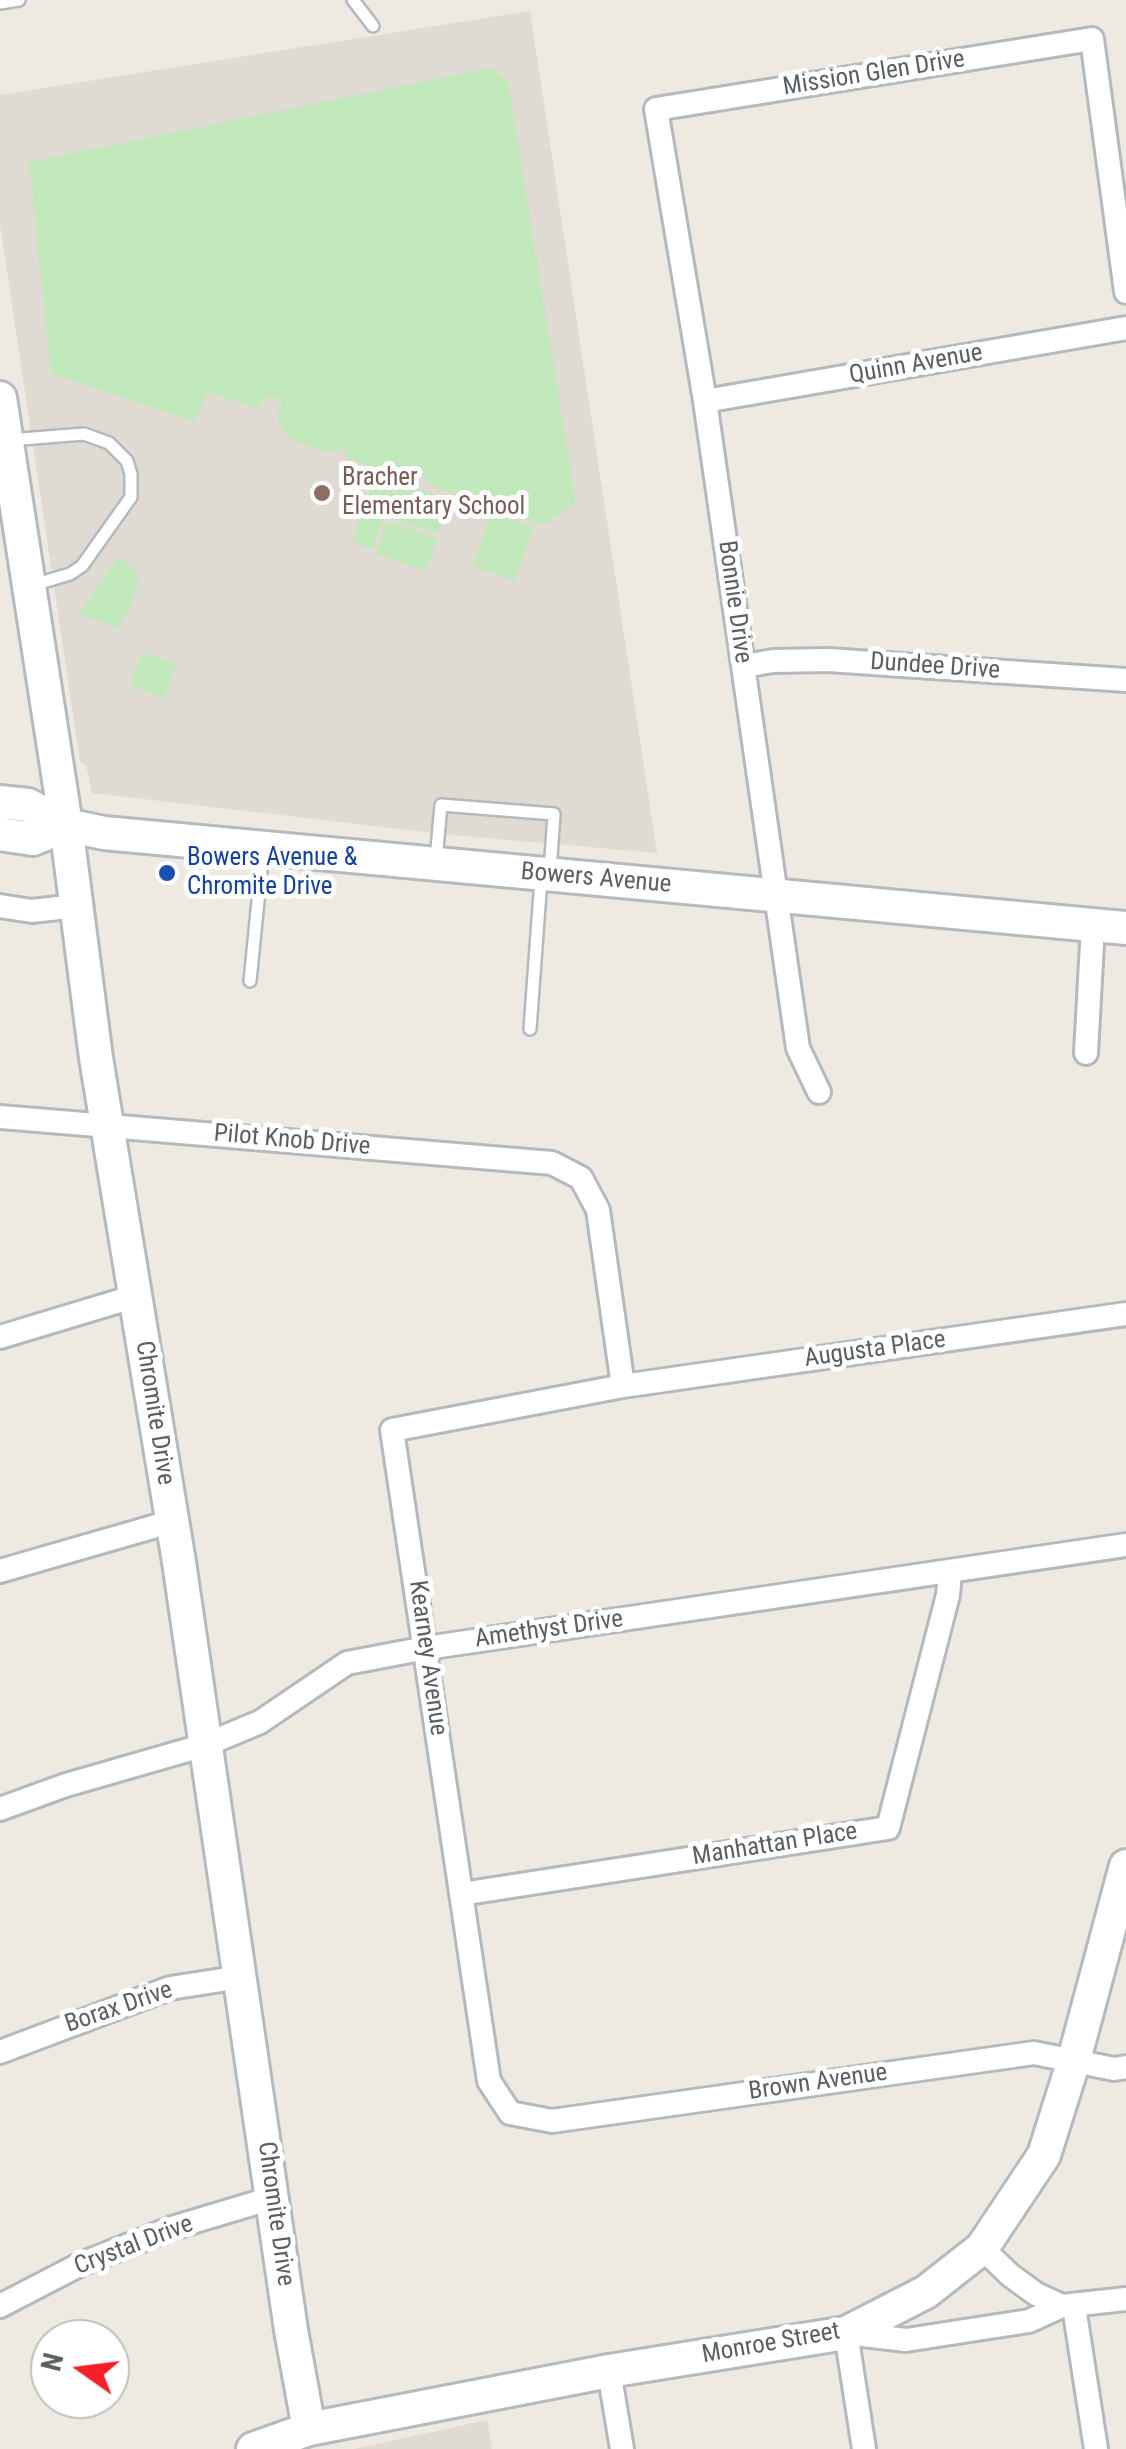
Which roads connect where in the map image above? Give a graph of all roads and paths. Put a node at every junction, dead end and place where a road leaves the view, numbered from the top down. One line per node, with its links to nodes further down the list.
1 (18, 0): 3 (lane)
2 (352, 0): 4 (lane)
3 (0, 3)
4 (372, 26)
5 (656, 109): 6 (street, Mission Glen Drive); 9 (street, Bonnie Drive)
6 (1126, 292)
7 (1126, 328): 9 (street, Quinn Avenue)
8 (0, 398): 10 (main road, Chromite Drive)
9 (705, 402): 13 (street, Bonnie Drive)
10 (7, 440): 11 (main road, Chromite Drive); 12 (lane)
11 (11, 534): 12 (main road, Chromite Drive)
12 (29, 586): 16 (main road, Chromite Drive)
13 (744, 666): 14 (street, Dundee Drive); 21 (street, Bonnie Drive)
14 (1126, 680)
15 (0, 802): 16 (main road, Bowers Avenue)
16 (66, 825): 17 (main road, Bowers Avenue); 18 (main road, Bowers Avenue); 23 (main road, Chromite Drive)
17 (0, 834)
18 (263, 848): 19 (main road, Bowers Avenue); 26 (lane)
19 (435, 865): 20 (main road, Bowers Avenue); 20 (lane)
20 (546, 875): 21 (main road, Bowers Avenue); 27 (lane)
21 (778, 896): 24 (main road, Bowers Avenue); 29 (street, Bonnie Drive)
22 (0, 906): 23 (street)
23 (76, 906): 31 (main road, Chromite Drive)
24 (1093, 925): 25 (main road, Bowers Avenue); 28 (street)
25 (1126, 928)
26 (250, 981)
27 (530, 1029)
28 (1086, 1053)
29 (819, 1092)
30 (0, 1116): 31 (street, Pilot Knob Drive)
31 (108, 1126): 32 (main road, Chromite Drive); 35 (street, Pilot Knob Drive)
32 (136, 1296): 34 (street); 36 (main road, Chromite Drive)
33 (1126, 1314): 35 (street, Augusta Place)
34 (0, 1337)
35 (624, 1386): 40 (street, Kearney Avenue)
36 (170, 1522): 38 (street); 41 (main road, Chromite Drive)
37 (1126, 1544): 39 (street, Amethyst Drive)
38 (0, 1572)
39 (950, 1572): 40 (street, Amethyst Drive); 44 (street, Manhattan Place)
40 (426, 1648): 41 (street, Amethyst Drive); 44 (street, Kearney Avenue)
41 (205, 1745): 42 (street, Amethyst Drive); 45 (main road, Chromite Drive)
42 (0, 1809)
43 (1126, 1866): 47 (main road, Monroe Street)
44 (460, 1894): 49 (street, Kearney Avenue)
45 (241, 1977): 46 (street, Borax Drive); 50 (main road, Chromite Drive)
46 (0, 2052)
47 (1074, 2060): 48 (street, Brown Avenue); 49 (street, Brown Avenue); 51 (main road, Monroe Street)
48 (1126, 2068)
49 (510, 2113)
50 (272, 2198): 53 (street, Crystal Drive); 57 (main road, Chromite Drive)
51 (982, 2248): 54 (street); 55 (main road, Monroe Street)
52 (1126, 2299): 54 (street)
53 (0, 2306)
54 (1068, 2307): 55 (street); 61 (street)
55 (846, 2332): 56 (main road, Monroe Street); 60 (street)
56 (608, 2371): 57 (main road, Monroe Street); 59 (street)
57 (310, 2428): 58 (main road, Monroe Street)
58 (253, 2449)
59 (622, 2449)
60 (864, 2449)
61 (1096, 2449)

